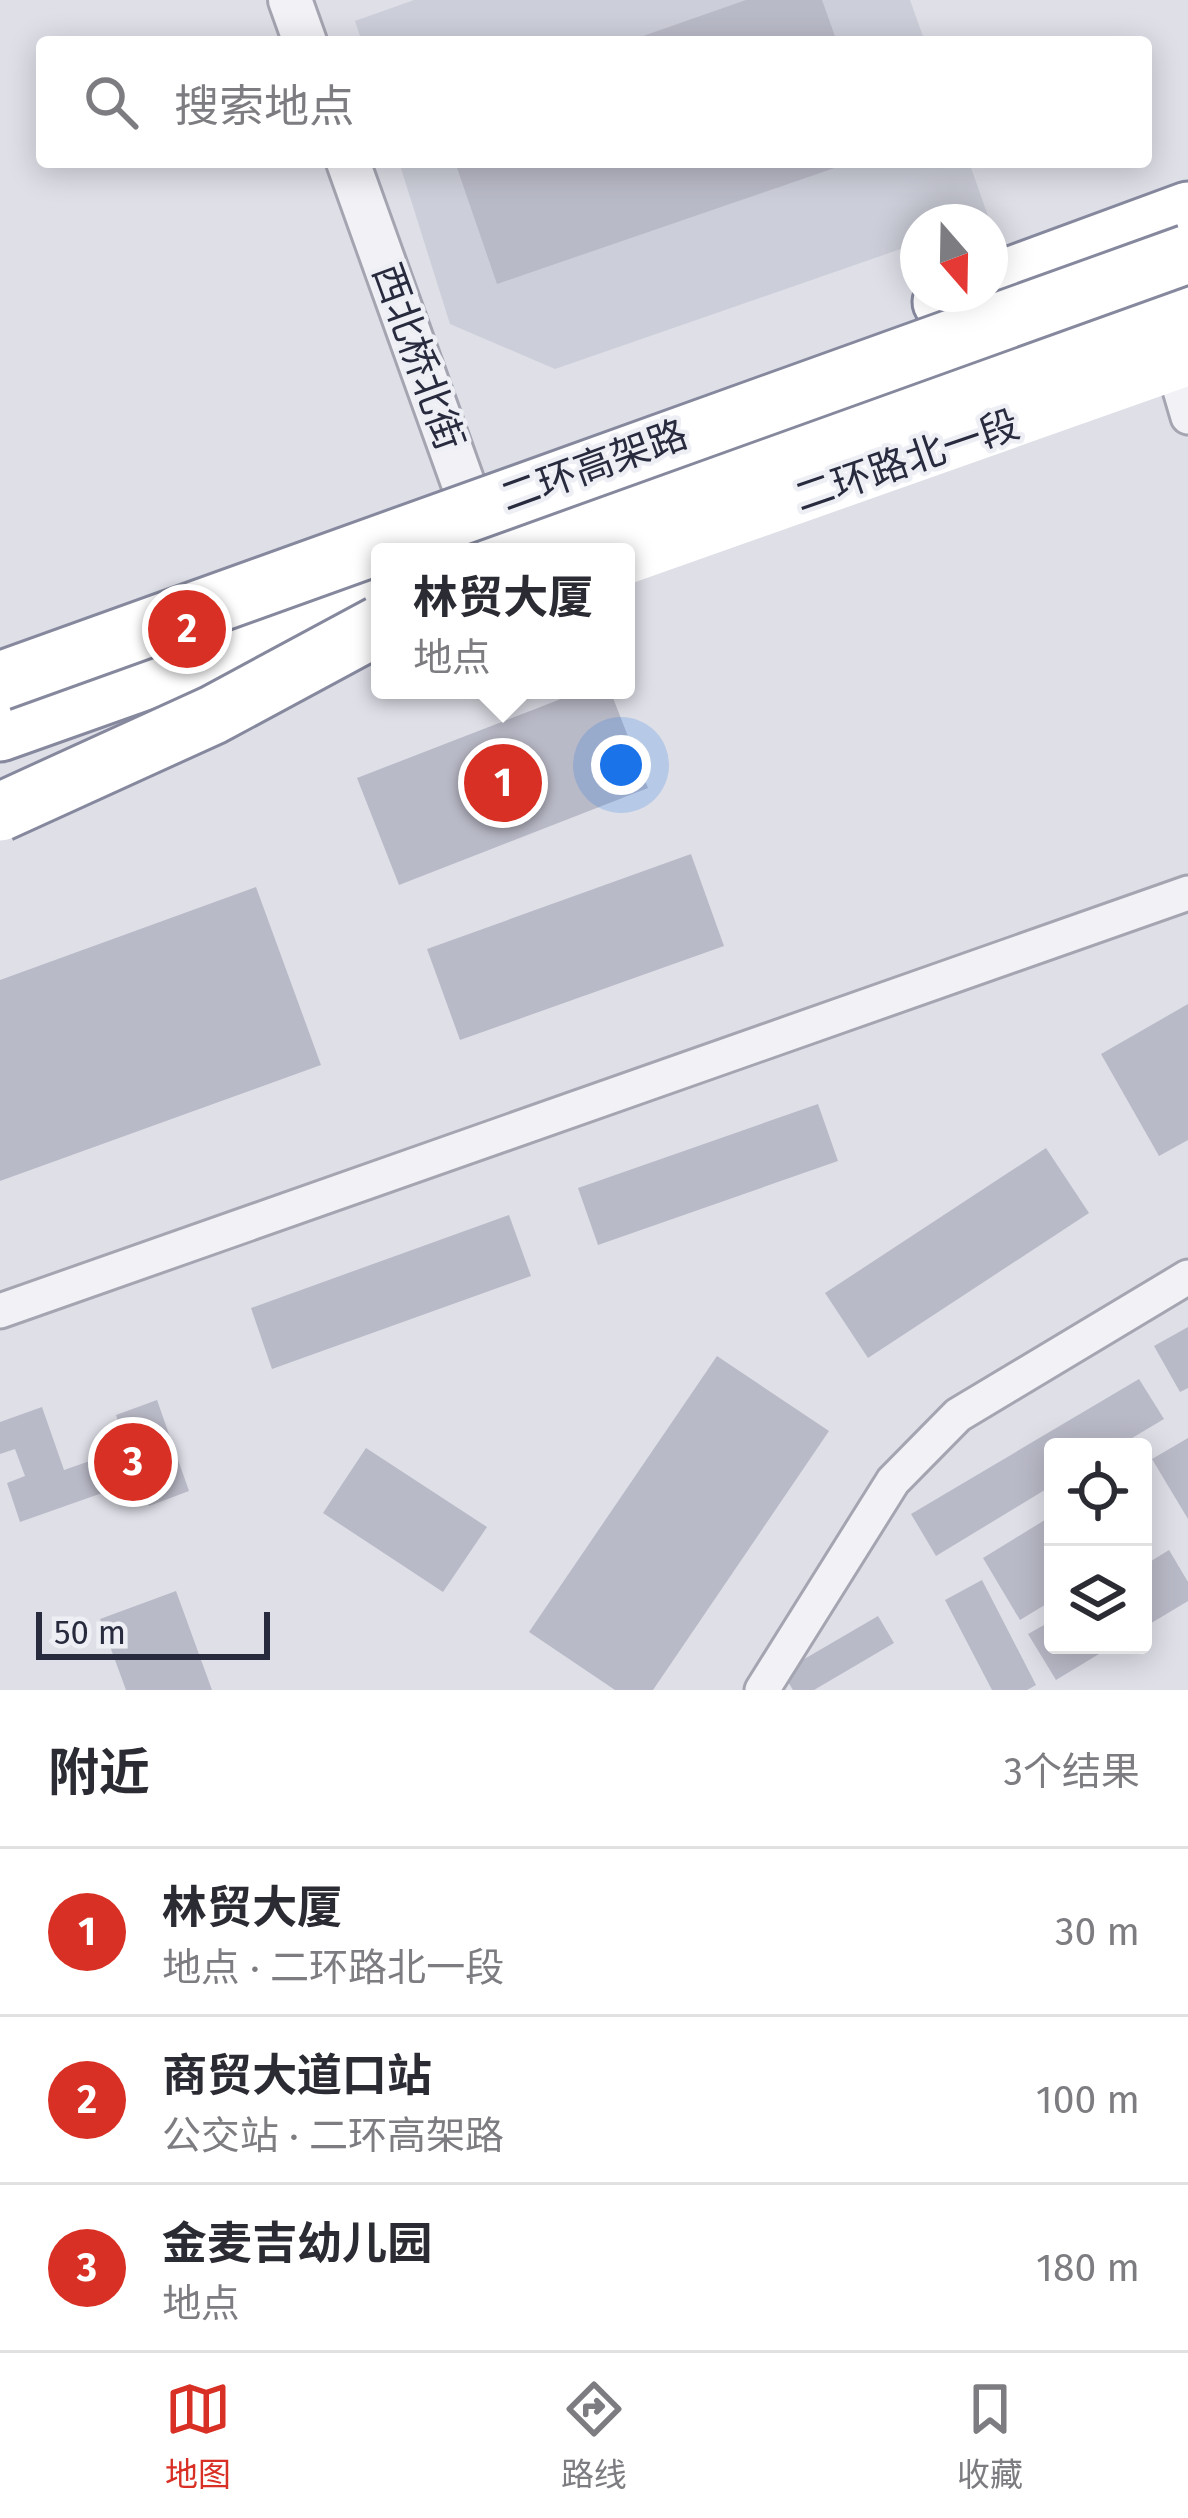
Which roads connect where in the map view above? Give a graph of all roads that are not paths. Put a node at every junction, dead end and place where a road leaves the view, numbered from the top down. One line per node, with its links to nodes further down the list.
1 (290, 0): 2 (street)
2 (303, 36)
3 (350, 168): 12 (street, 西北桥北街)
4 (1188, 211): 7 (highway)
5 (1188, 231): 12 (main road)
6 (1188, 254): 13 (highway, 二环高架路, bridge)
7 (1008, 277)
8 (1188, 310): 15 (highway, 二环高架路)
9 (912, 312): 22 (highway)
10 (1183, 355): 11 (street); 16 (highway); 18 (main road, 二环路北一段)
11 (1188, 417)
12 (466, 491): 14 (street, 西北桥北街); 22 (main road)
13 (384, 543)
14 (506, 543)
15 (528, 543)
16 (534, 543)
17 (371, 548): 23 (highway, 二环高架路, bridge)
18 (635, 557)
19 (371, 599): 24 (highway)
20 (371, 630): 26 (highway, bridge)
21 (371, 650): 25 (main road)
22 (0, 659)
23 (0, 681)
24 (0, 732)
25 (0, 782)
26 (0, 812)
27 (1188, 893): 29 (street)
28 (1188, 1277): 30 (street)
29 (0, 1311)
30 (762, 1690)

